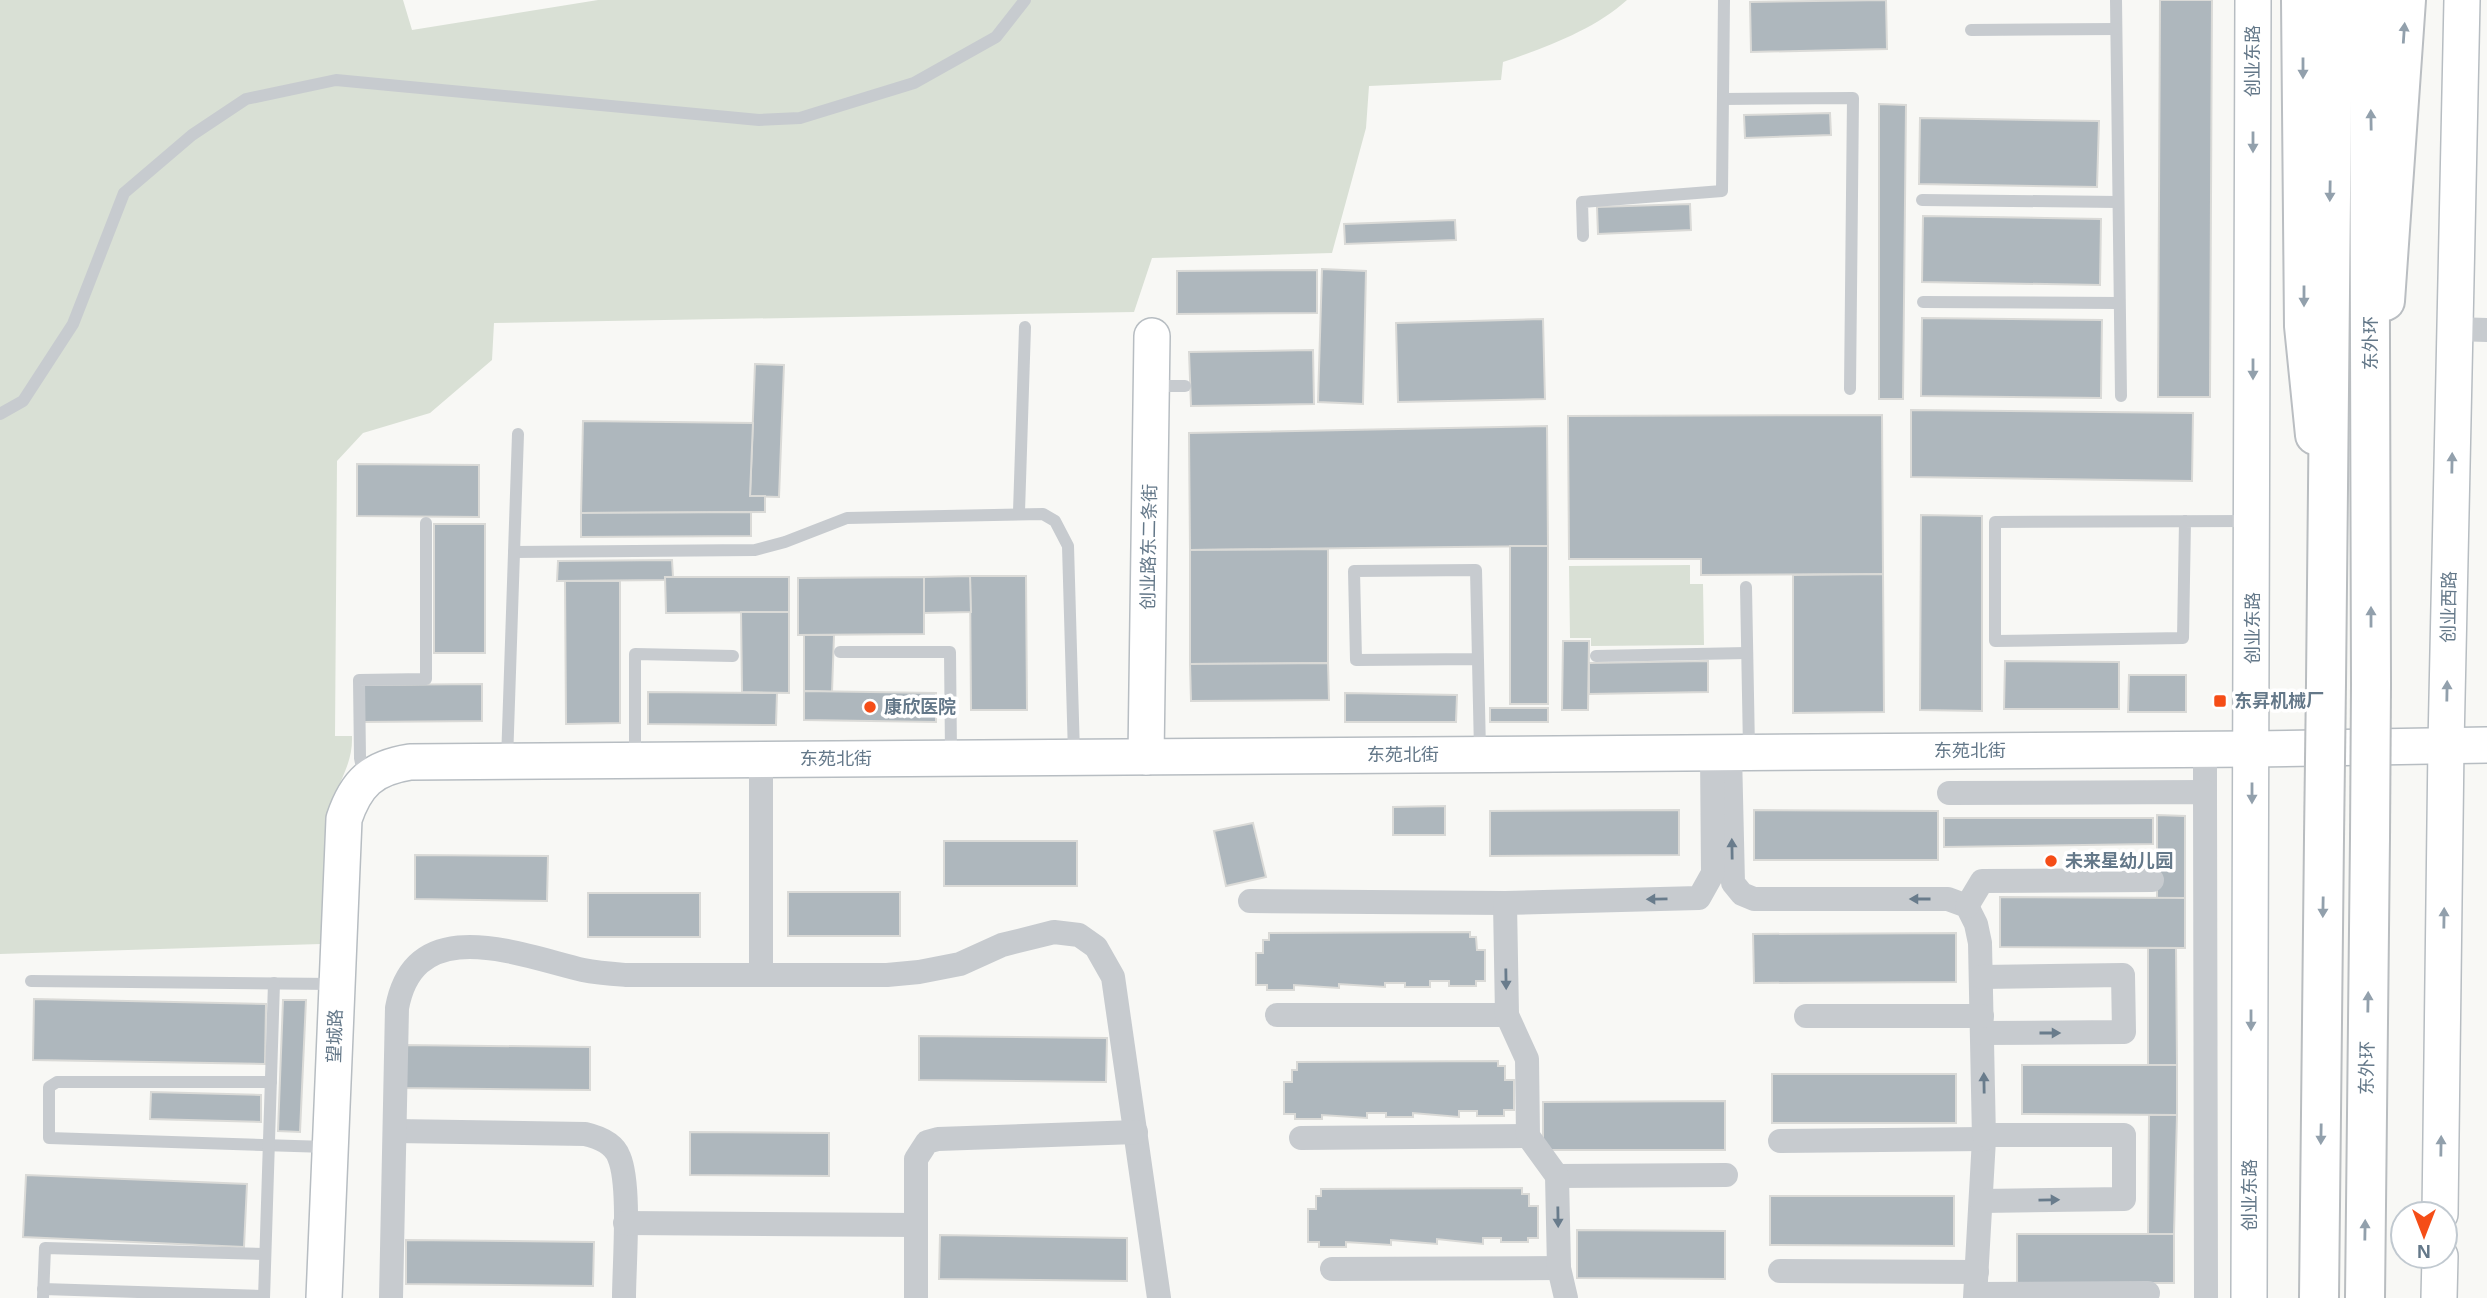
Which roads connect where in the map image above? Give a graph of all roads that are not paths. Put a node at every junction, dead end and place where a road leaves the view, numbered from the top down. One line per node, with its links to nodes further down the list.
1 (1025, 0): 23 (lane)
2 (1724, 0): 12 (lane)
3 (2116, 0): 10 (lane)
4 (2252, 0): 27 (street, 创业东路, one-way to 27)
5 (2301, 0): 30 (main road, one-way to 30)
6 (2333, 0): 30 (main road, one-way to 30)
7 (2370, 0): 29 (main road, 东外环, one-way to 7)
8 (2406, 0): 29 (main road, one-way to 8)
9 (2462, 0): 19 (street, 创业西路)
10 (2116, 29): 11 (lane); 14 (lane)
11 (1971, 30)
12 (1723, 99): 15 (lane); 21 (lane)
13 (1922, 200): 14 (lane)
14 (2118, 202): 17 (lane)
15 (1583, 236)
16 (1923, 302): 17 (lane)
17 (2119, 303): 22 (lane)
18 (1025, 327): 25 (lane)
19 (2471, 330): 38 (street, 创业西路, one-way to 19)
20 (1152, 336): 44 (street, 创业路东二条街)
21 (1850, 389)
22 (2121, 396)
23 (0, 414)
24 (518, 434): 31 (lane)
25 (1019, 512): 31 (lane); 46 (lane)
26 (2185, 521): 26 (lane); 27 (lane)
27 (2253, 521): 40 (street, 创业东路)
28 (426, 523): 50 (lane)
29 (2371, 541): 101 (main road, 东外环, one-way to 29, bridge)
30 (2326, 542): 100 (main road, one-way to 100, bridge)
31 (514, 552): 49 (lane)
32 (1746, 587): 34 (lane)
33 (840, 652): 45 (lane)
34 (1747, 653): 36 (lane); 42 (lane)
35 (733, 656): 47 (lane)
36 (1596, 656)
37 (1478, 659): 37 (lane); 43 (lane)
38 (2446, 745): 39 (street, 东苑北街); 40 (street, 东苑北街); 79 (street, 创业西路, one-way to 38)
39 (2487, 745)
40 (2253, 749): 41 (street, 东苑北街); 99 (street, 创业东路, one-way to 99)
41 (2205, 750): 42 (street, 东苑北街); 51 (street)
42 (1730, 753): 43 (street, 东苑北街); 54 (street); 55 (street, one-way to 42)
43 (1480, 755): 44 (street, 东苑北街)
44 (1146, 757): 46 (street, 东苑北街)
45 (951, 758): 46 (street, 东苑北街); 48 (street, 东苑北街)
46 (1074, 758)
47 (635, 760): 48 (street, 东苑北街); 49 (street, 东苑北街)
48 (761, 760): 59 (street)
49 (507, 761): 50 (street, 东苑北街)
50 (365, 781): 63 (street, 望城路)
51 (2205, 792): 52 (street); 98 (street)
52 (1949, 793)
53 (2152, 880): 58 (street)
54 (1699, 898): 55 (street); 57 (street, one-way to 57)
55 (1754, 899): 58 (street, one-way to 55)
56 (1250, 901): 57 (street)
57 (1505, 902): 65 (street, one-way to 65)
58 (1967, 906): 60 (street)
59 (761, 975): 69 (street); 70 (street)
60 (1980, 977): 67 (street); 67 (street, one-way to 60)
61 (31, 981): 62 (lane)
62 (274, 984): 63 (lane); 68 (lane)
63 (337, 984): 76 (street, 望城路)
64 (1277, 1015): 65 (street)
65 (1507, 1015): 71 (street)
66 (1806, 1016): 67 (street)
67 (1982, 1025): 72 (street, one-way to 67)
68 (271, 1082): 75 (lane); 75 (lane)
69 (394, 1131): 81 (street); 93 (street)
70 (1136, 1132): 82 (street); 96 (street)
71 (1528, 1136): 73 (street); 78 (street)
72 (1983, 1137): 74 (street); 80 (street); 80 (street, one-way to 72)
73 (1301, 1138)
74 (1780, 1141)
75 (269, 1144): 76 (lane); 83 (lane)
76 (331, 1147): 92 (street, 望城路)
77 (1726, 1175): 78 (street)
78 (1557, 1176): 84 (street, one-way to 84)
79 (2440, 1200)
80 (1980, 1201): 88 (street)
81 (625, 1223): 82 (street); 94 (street)
82 (916, 1225): 95 (street)
83 (265, 1254): 89 (lane); 91 (lane)
84 (1559, 1268): 85 (street); 97 (street)
85 (1332, 1269)
86 (2440, 1270): 102 (street)
87 (1780, 1271): 88 (street)
88 (1976, 1288): 90 (street)
89 (43, 1293): 91 (lane)
90 (2148, 1293)
91 (264, 1297)
92 (324, 1298)
93 (391, 1298)
94 (624, 1298)
95 (916, 1298)
96 (1158, 1298)
97 (1566, 1298)
98 (2206, 1298)
99 (2249, 1298)
100 (2319, 1298)
101 (2365, 1298)
102 (2440, 1298)

